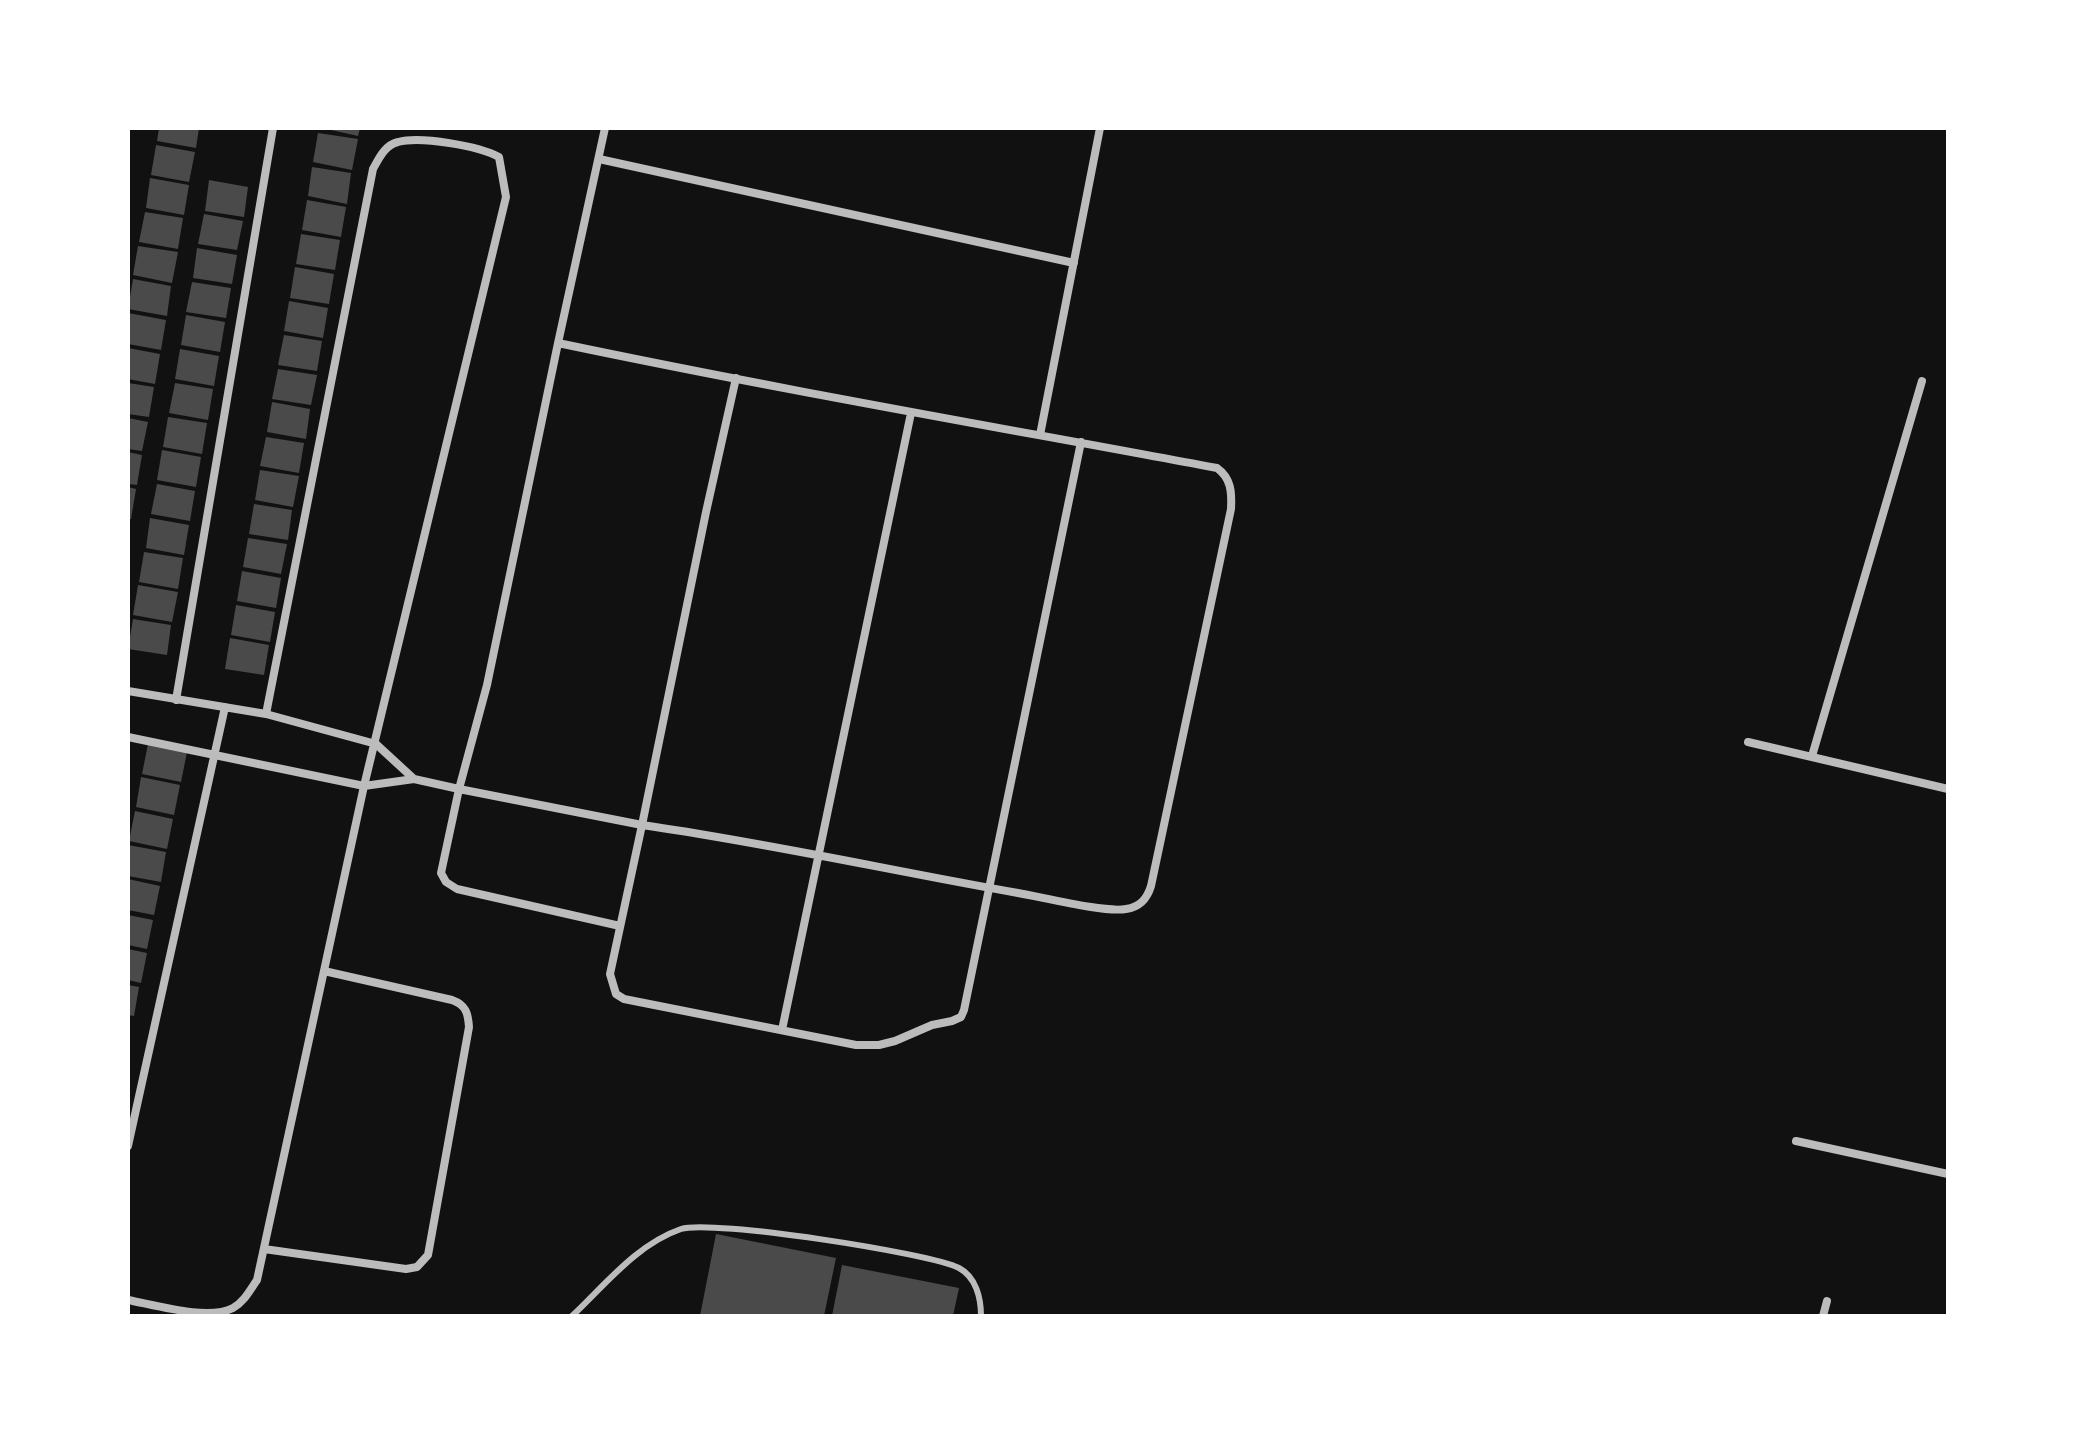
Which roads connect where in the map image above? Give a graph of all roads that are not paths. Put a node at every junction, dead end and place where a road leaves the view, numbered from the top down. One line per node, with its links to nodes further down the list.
1 (273, 128): 13 (street)
2 (605, 128): 4 (street)
3 (1100, 128): 5 (street)
4 (599, 159): 5 (street); 6 (street)
5 (1074, 263): 10 (street)
6 (558, 343): 7 (street); 23 (street)
7 (736, 378): 9 (street); 25 (street)
8 (1922, 381): 20 (street)
9 (911, 413): 10 (street); 26 (street)
10 (1040, 435): 11 (street)
11 (1081, 442): 27 (street); 27 (street)
12 (128, 691): 13 (street)
13 (176, 700): 14 (street)
14 (225, 707): 15 (street); 19 (street)
15 (266, 714): 18 (street); 18 (street)
16 (128, 737): 19 (street)
17 (1748, 742): 20 (street)
18 (376, 744): 21 (street); 22 (street)
19 (214, 753): 22 (street); 32 (street)
20 (1812, 756): 24 (street)
21 (414, 779): 22 (street); 23 (street)
22 (364, 786): 29 (street)
23 (459, 789): 25 (street); 28 (street)
24 (1948, 789)
25 (642, 825): 26 (street); 28 (street)
26 (821, 855): 27 (street); 30 (street)
27 (991, 888): 30 (street)
28 (620, 926): 30 (street)
29 (324, 971): 34 (street); 34 (street)
30 (782, 1030)
31 (1796, 1141): 33 (street)
32 (128, 1146)
33 (1948, 1174)
34 (264, 1249): 35 (street)
35 (128, 1300)
36 (1827, 1301): 39 (street)
37 (572, 1316): 38 (lane)
38 (981, 1316)
39 (1823, 1316)

